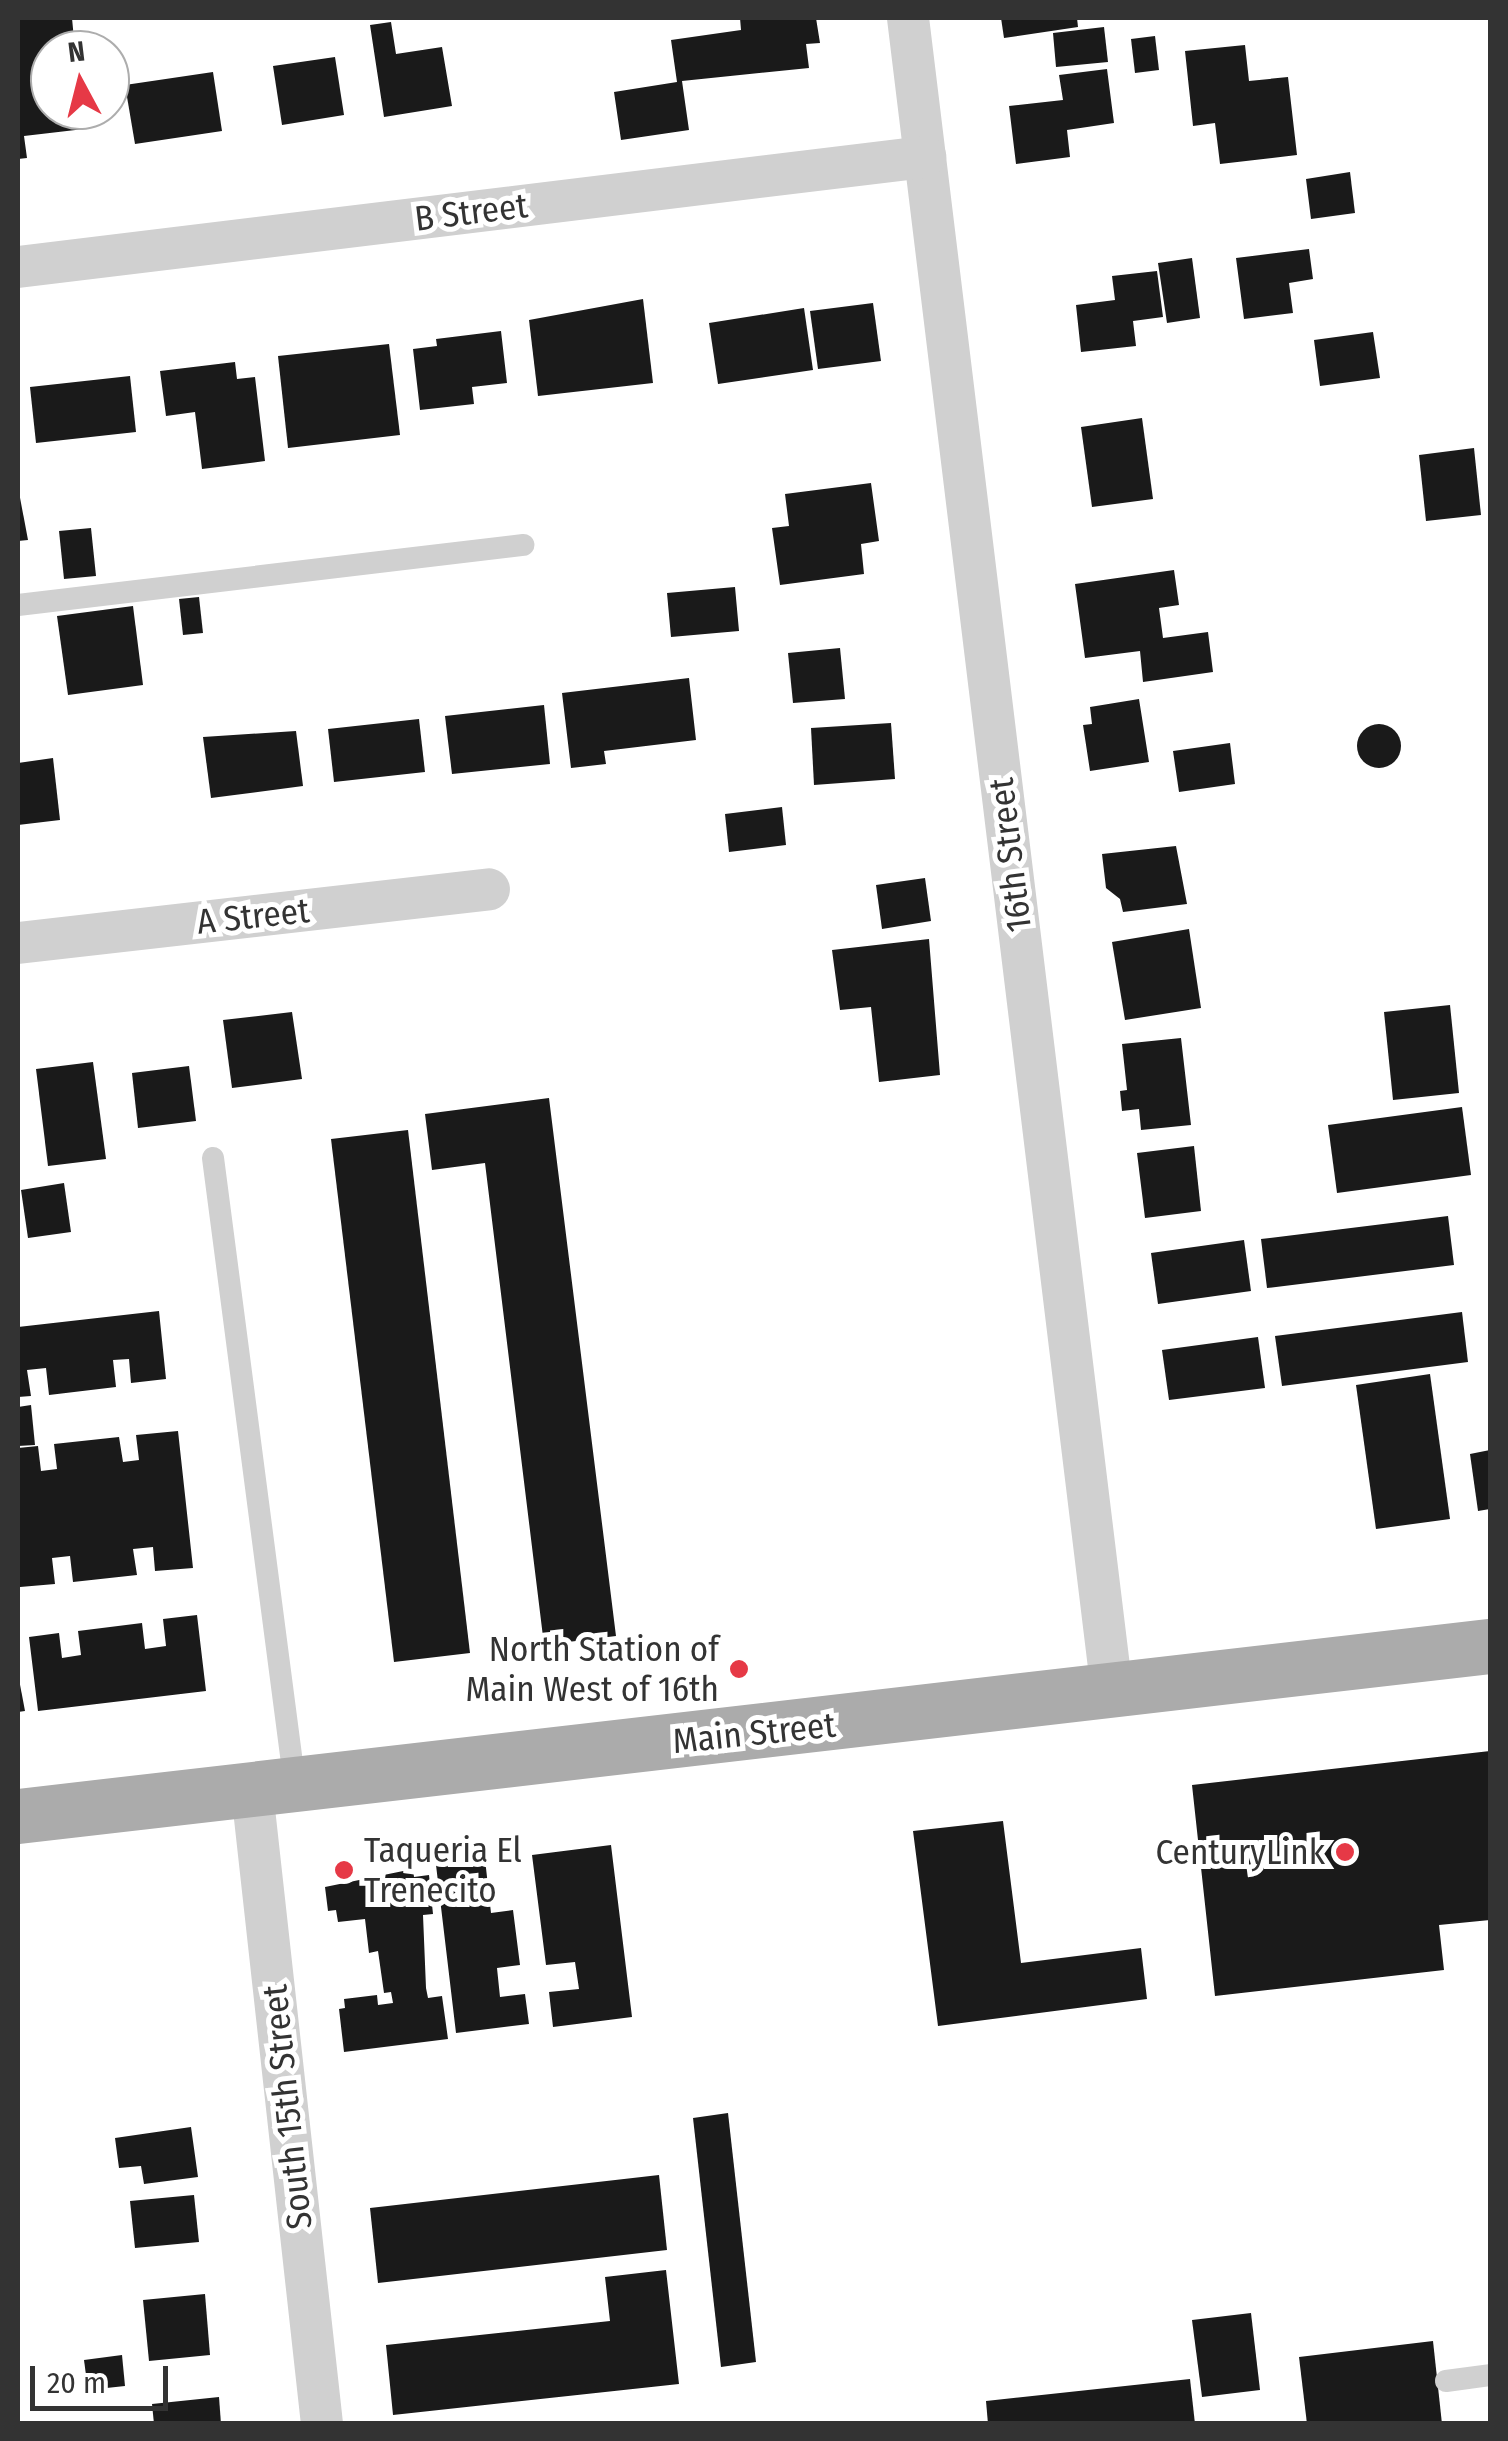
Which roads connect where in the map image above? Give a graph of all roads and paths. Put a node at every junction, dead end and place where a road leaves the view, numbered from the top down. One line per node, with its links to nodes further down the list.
1 (908, 18): 2 (street, 16th Street)
2 (925, 157): 3 (street, B Street); 10 (street, 16th Street)
3 (18, 267)
4 (524, 545): 5 (lane)
5 (18, 605)
6 (489, 889): 7 (street, A Street)
7 (18, 942)
8 (213, 1158): 11 (lane)
9 (1490, 1646): 10 (main road, Main Street)
10 (1112, 1692): 11 (main road, Main Street)
11 (274, 1788): 12 (main road, Main Street); 15 (street, South 15th Street)
12 (18, 1816)
13 (1490, 2375): 14 (lane)
14 (1446, 2381)
15 (322, 2424)

